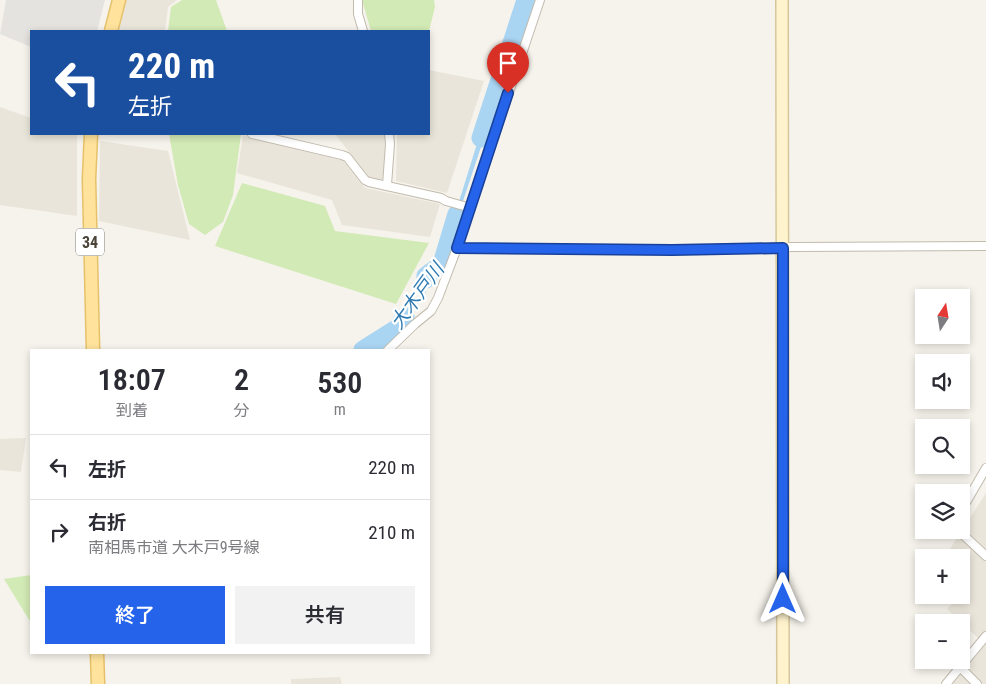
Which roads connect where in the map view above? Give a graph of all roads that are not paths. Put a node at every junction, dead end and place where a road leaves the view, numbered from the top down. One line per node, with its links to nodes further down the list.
1 (119, 0): 5 (main road)
2 (358, 0): 6 (street)
3 (540, 0): 11 (street)
4 (782, 0): 14 (street)
5 (111, 30)
6 (363, 30)
7 (91, 135): 15 (main road, 34)
8 (256, 135): 10 (street)
9 (389, 135): 10 (street)
10 (387, 185): 11 (street)
11 (470, 208): 13 (street)
12 (986, 246): 14 (street)
13 (457, 248): 14 (street); 16 (street)
14 (783, 248): 27 (street)
15 (93, 349)
16 (389, 349)
17 (986, 468): 18 (street)
18 (970, 496)
19 (968, 539): 20 (street)
20 (986, 556)
21 (986, 636): 23 (street)
22 (97, 654): 26 (main road)
23 (970, 655)
24 (958, 669): 28 (street)
25 (962, 669): 29 (street)
26 (98, 684)
27 (783, 684)
28 (946, 684)
29 (977, 684)

